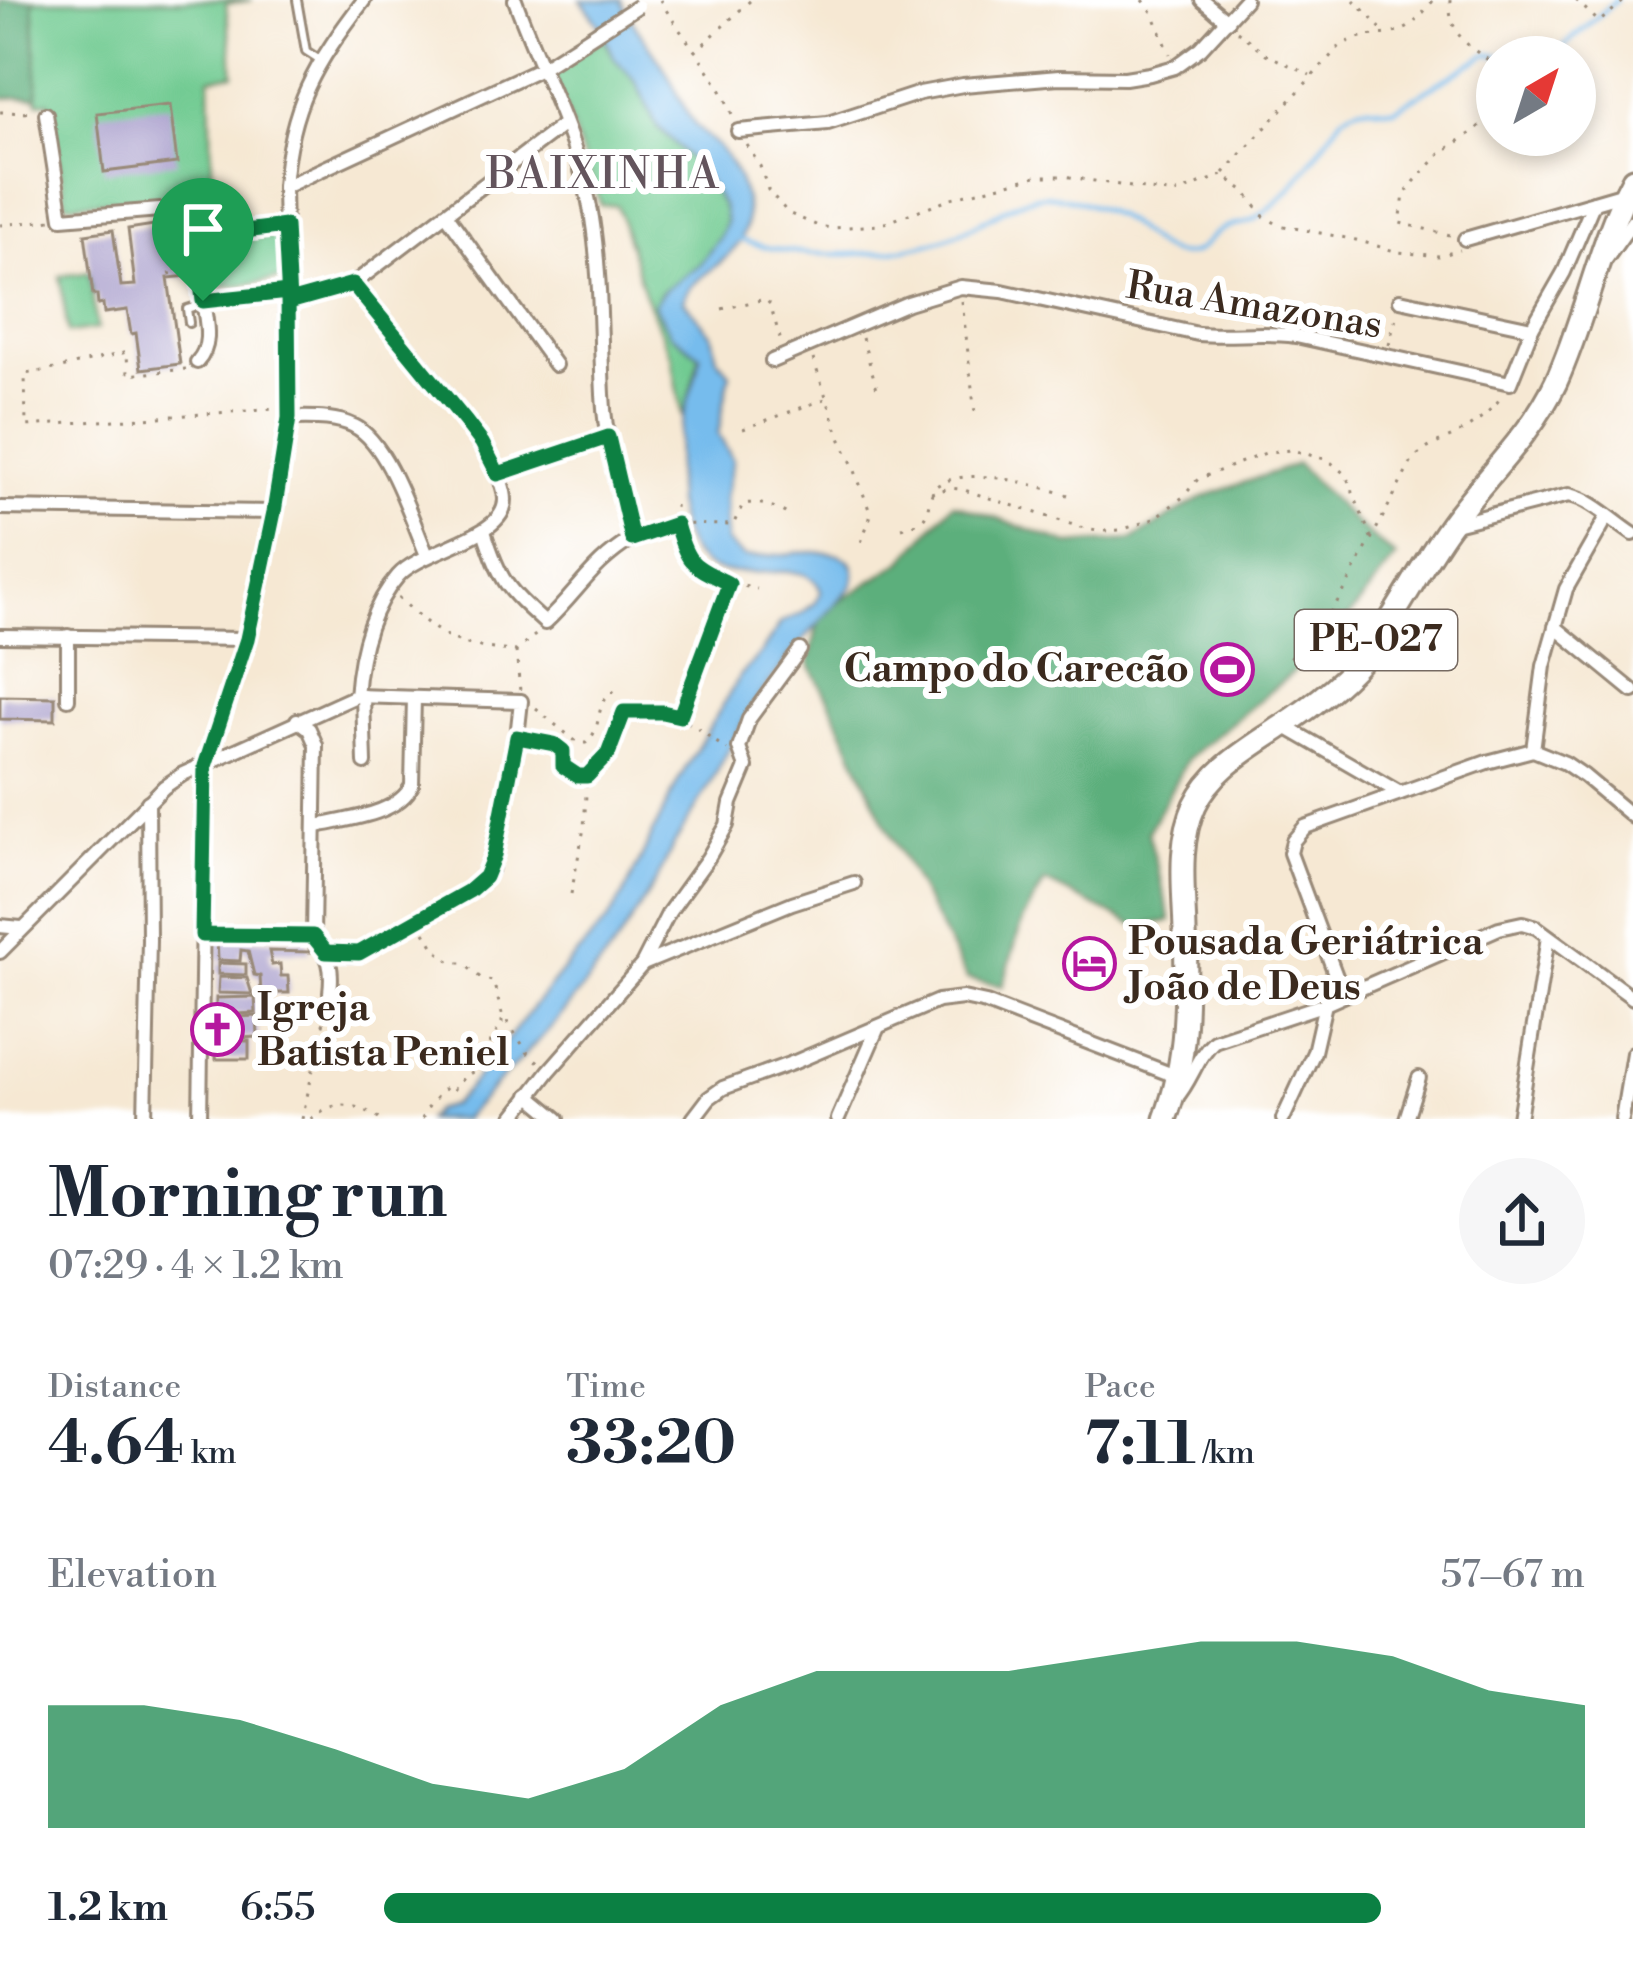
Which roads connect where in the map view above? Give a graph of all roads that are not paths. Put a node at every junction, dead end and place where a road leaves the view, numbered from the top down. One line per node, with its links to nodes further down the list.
1 (297, 0): 8 (lane)
2 (364, 0): 8 (street)
3 (515, 0): 9 (street)
4 (1202, 0): 7 (street)
5 (1245, 0): 7 (street)
6 (642, 3): 9 (street, bridge)
7 (1227, 21): 12 (street)
8 (321, 60): 14 (street)
9 (541, 68): 11 (street); 14 (street)
10 (46, 113): 19 (street)
11 (564, 124): 16 (street); 32 (street)
12 (738, 131)
13 (1629, 186): 15 (street); 21 (main road, PE-027)
14 (284, 187): 18 (street)
15 (1594, 202): 20 (street); 27 (street)
16 (446, 214): 22 (street); 30 (street)
17 (1633, 221): 21 (street)
18 (285, 226): 19 (street); 23 (street)
19 (196, 237): 25 (street)
20 (1466, 239)
21 (1594, 276): 37 (main road, PE-027)
22 (353, 284): 23 (street); 33 (street)
23 (288, 297): 25 (street); 31 (street)
24 (1400, 300): 27 (street)
25 (204, 303): 26 (lane); 29 (street)
26 (189, 323)
27 (1532, 328): 28 (street, Rua Amazonas)
28 (779, 358)
29 (197, 362)
30 (555, 365)
31 (289, 413): 35 (street); 40 (street)
32 (608, 437): 33 (street); 38 (street)
33 (498, 474): 38 (street)
34 (0, 508): 35 (street)
35 (274, 512): 44 (street)
36 (1606, 518): 37 (street); 39 (street); 41 (street)
37 (1450, 525): 51 (main road, PE-027)
38 (484, 531): 40 (street)
39 (1633, 534)
40 (427, 555): 47 (street)
41 (1555, 627): 46 (street); 52 (street)
42 (0, 636): 43 (street)
43 (68, 636): 44 (street); 49 (street)
44 (247, 639): 54 (street)
45 (800, 650): 67 (street)
46 (1633, 691)
47 (359, 696): 48 (street); 50 (street); 53 (street)
48 (414, 698): 58 (street); 66 (street)
49 (68, 699)
50 (296, 720): 54 (street); 58 (street)
51 (1284, 726): 55 (street); 74 (main road, PE-027)
52 (1533, 750): 55 (street); 57 (street)
53 (365, 764)
54 (205, 766): 56 (street); 62 (street)
55 (1400, 794): 69 (street)
56 (148, 802): 61 (street); 78 (street)
57 (1633, 818)
58 (317, 826): 63 (street)
59 (854, 883): 67 (street)
60 (0, 926): 61 (street)
61 (21, 928): 65 (street)
62 (202, 935): 63 (street); 79 (street)
63 (313, 936): 66 (street)
64 (1548, 938): 69 (street); 70 (street); 86 (street)
65 (0, 952)
66 (326, 952): 68 (street)
67 (642, 964): 76 (street)
68 (330, 993)
69 (1343, 995): 71 (street)
70 (1633, 998)
71 (1324, 1004): 77 (street); 84 (street)
72 (878, 1026): 74 (street); 82 (street); 83 (street)
73 (1633, 1053): 87 (street)
74 (1178, 1077): 77 (main road, PE-027)
75 (1419, 1078): 85 (street)
76 (529, 1095): 80 (street); 81 (street)
77 (1168, 1112)
78 (146, 1119)
79 (200, 1119)
80 (512, 1119)
81 (558, 1119)
82 (693, 1119)
83 (838, 1119)
84 (1283, 1119)
85 (1406, 1119)
86 (1519, 1119)
87 (1622, 1119)

